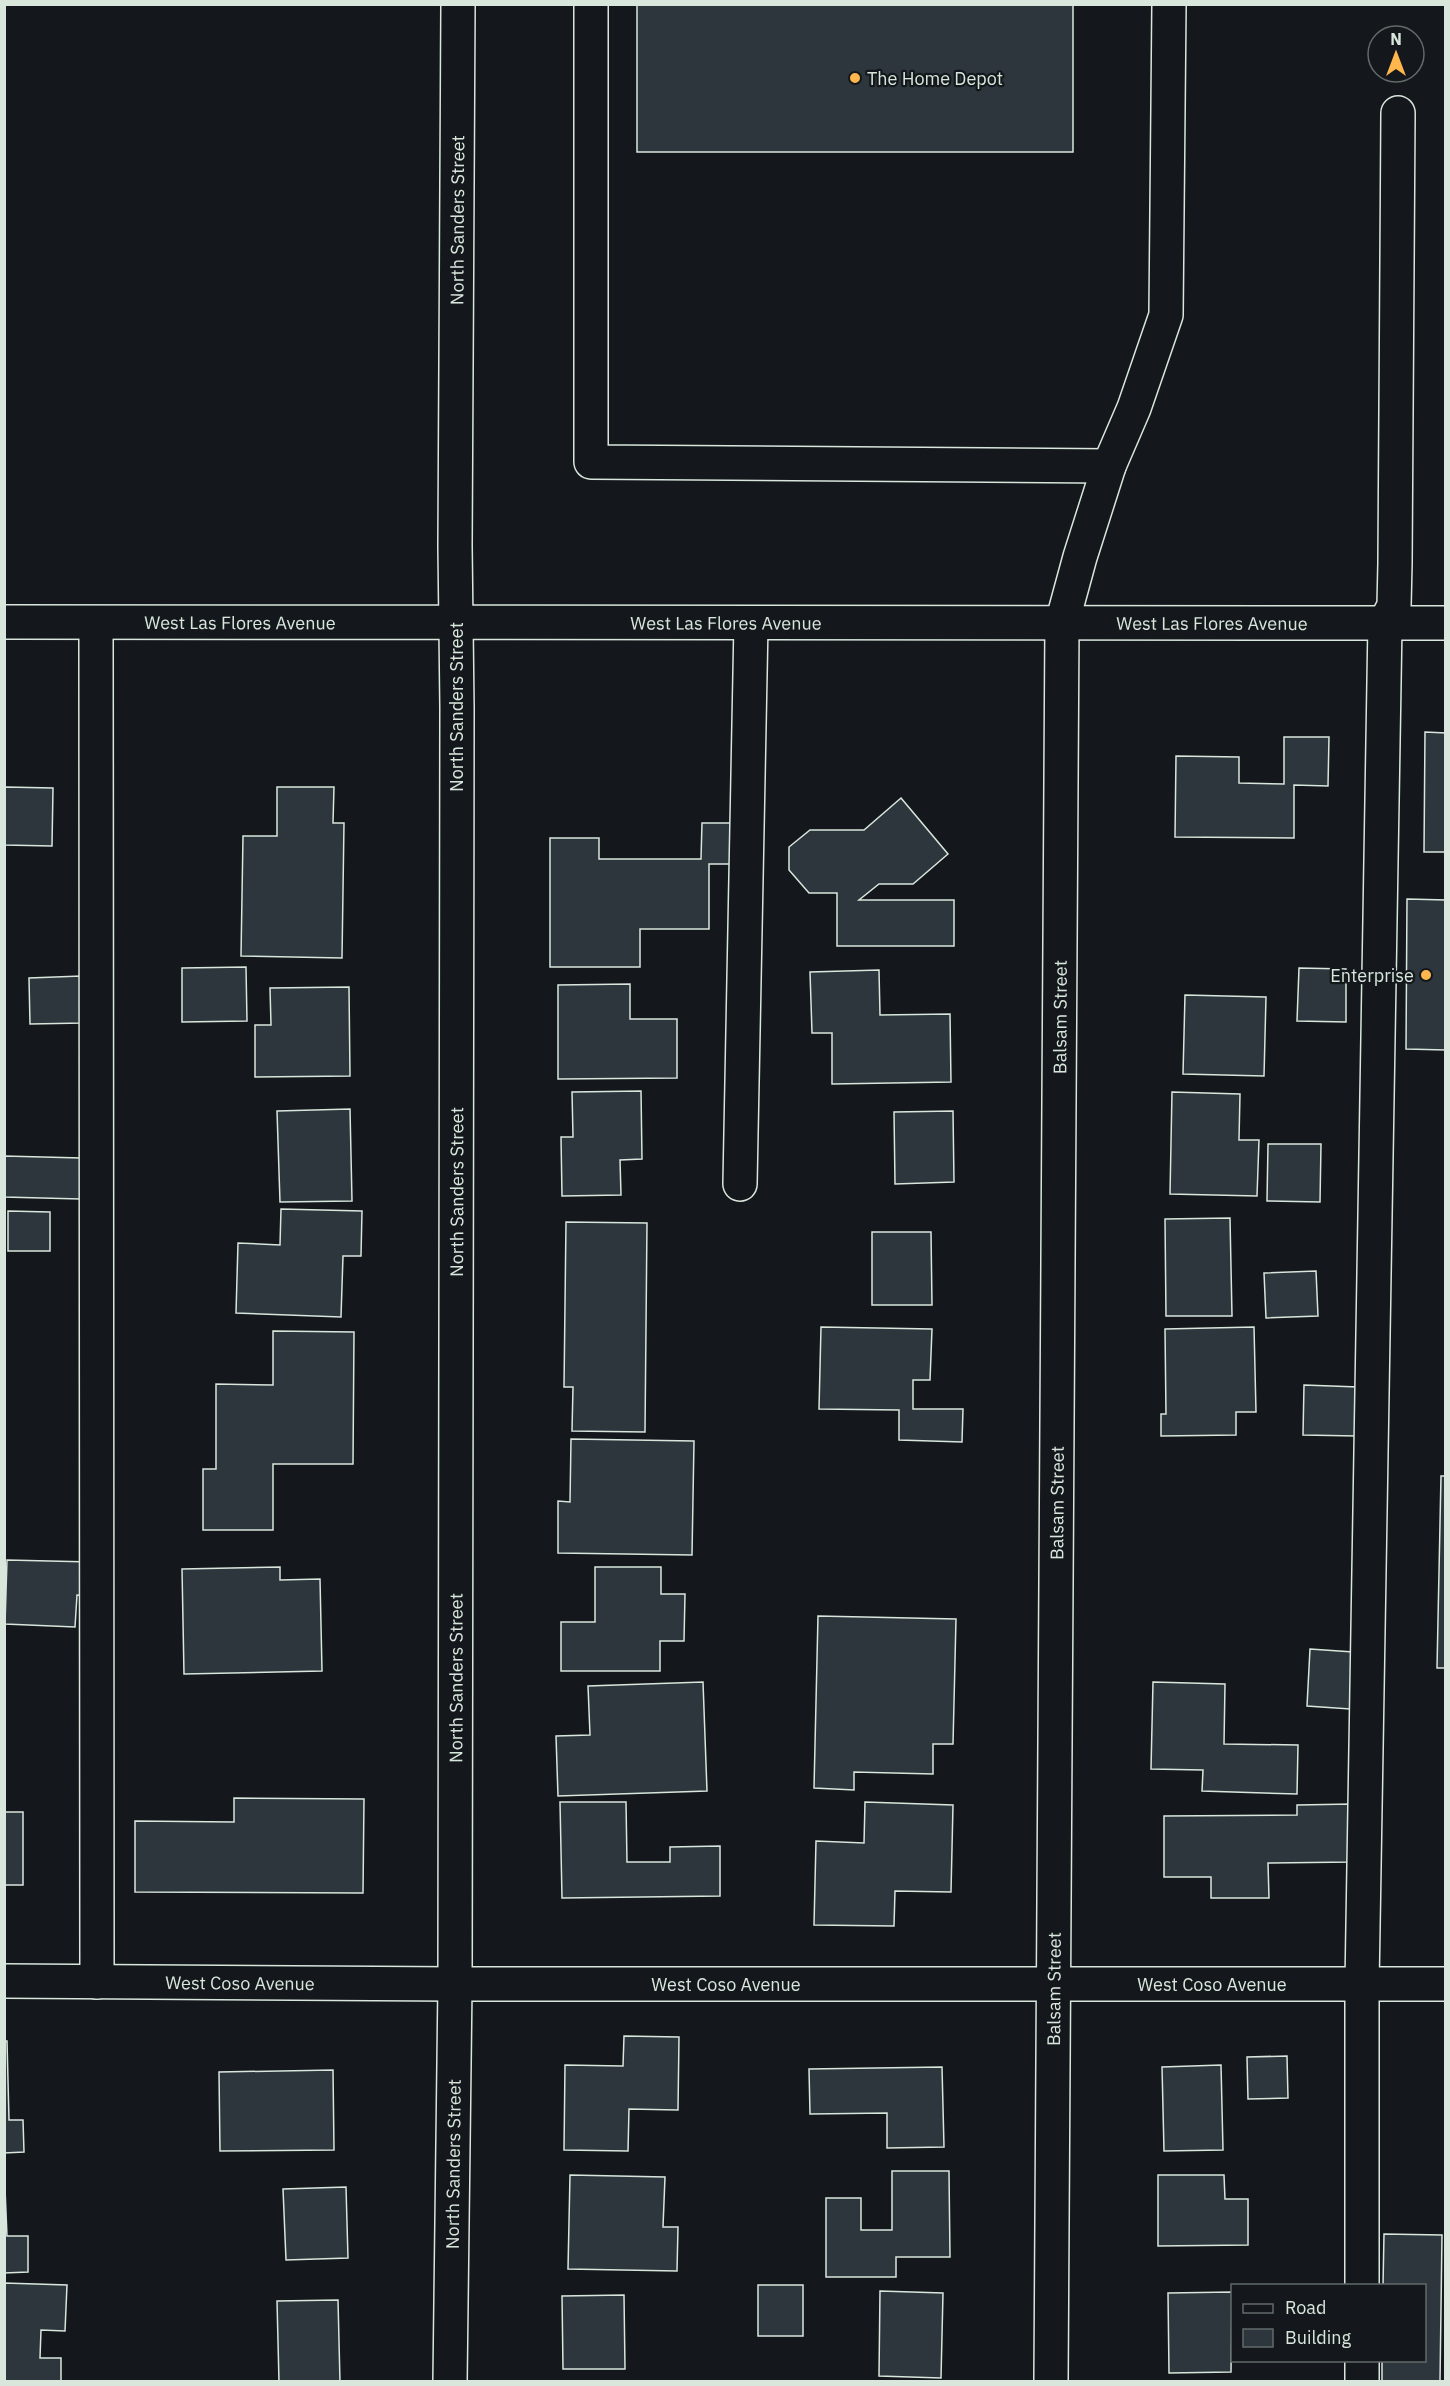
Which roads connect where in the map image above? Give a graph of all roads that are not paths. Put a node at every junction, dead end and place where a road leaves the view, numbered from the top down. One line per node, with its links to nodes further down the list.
1 (458, 4): 7 (street, North Sanders Street)
2 (591, 4): 5 (street)
3 (1169, 4): 5 (street, Balsam Street)
4 (1398, 112): 11 (street)
5 (1109, 466): 10 (street, Balsam Street)
6 (4, 622): 8 (street, West Las Flores Avenue)
7 (455, 622): 8 (street, West Las Flores Avenue); 9 (street, West Las Flores Avenue); 16 (street, North Sanders Street)
8 (96, 623): 15 (street)
9 (751, 623): 10 (street, West Las Flores Avenue); 13 (street)
10 (1062, 623): 11 (street, West Las Flores Avenue); 17 (street, Balsam Street)
11 (1385, 623): 12 (street, West Las Flores Avenue); 19 (street)
12 (1446, 623)
13 (741, 1184)
14 (4, 1981): 15 (street, West Coso Avenue)
15 (97, 1982): 16 (street, West Coso Avenue)
16 (455, 1984): 17 (street, West Coso Avenue); 22 (street, North Sanders Street)
17 (1054, 1984): 19 (street, West Coso Avenue); 23 (street, Balsam Street)
18 (1446, 1984): 19 (street, West Coso Avenue)
19 (1362, 1985): 20 (street)
20 (1362, 2284)
21 (1362, 2362): 24 (street)
22 (450, 2382)
23 (1051, 2382)
24 (1362, 2382)

